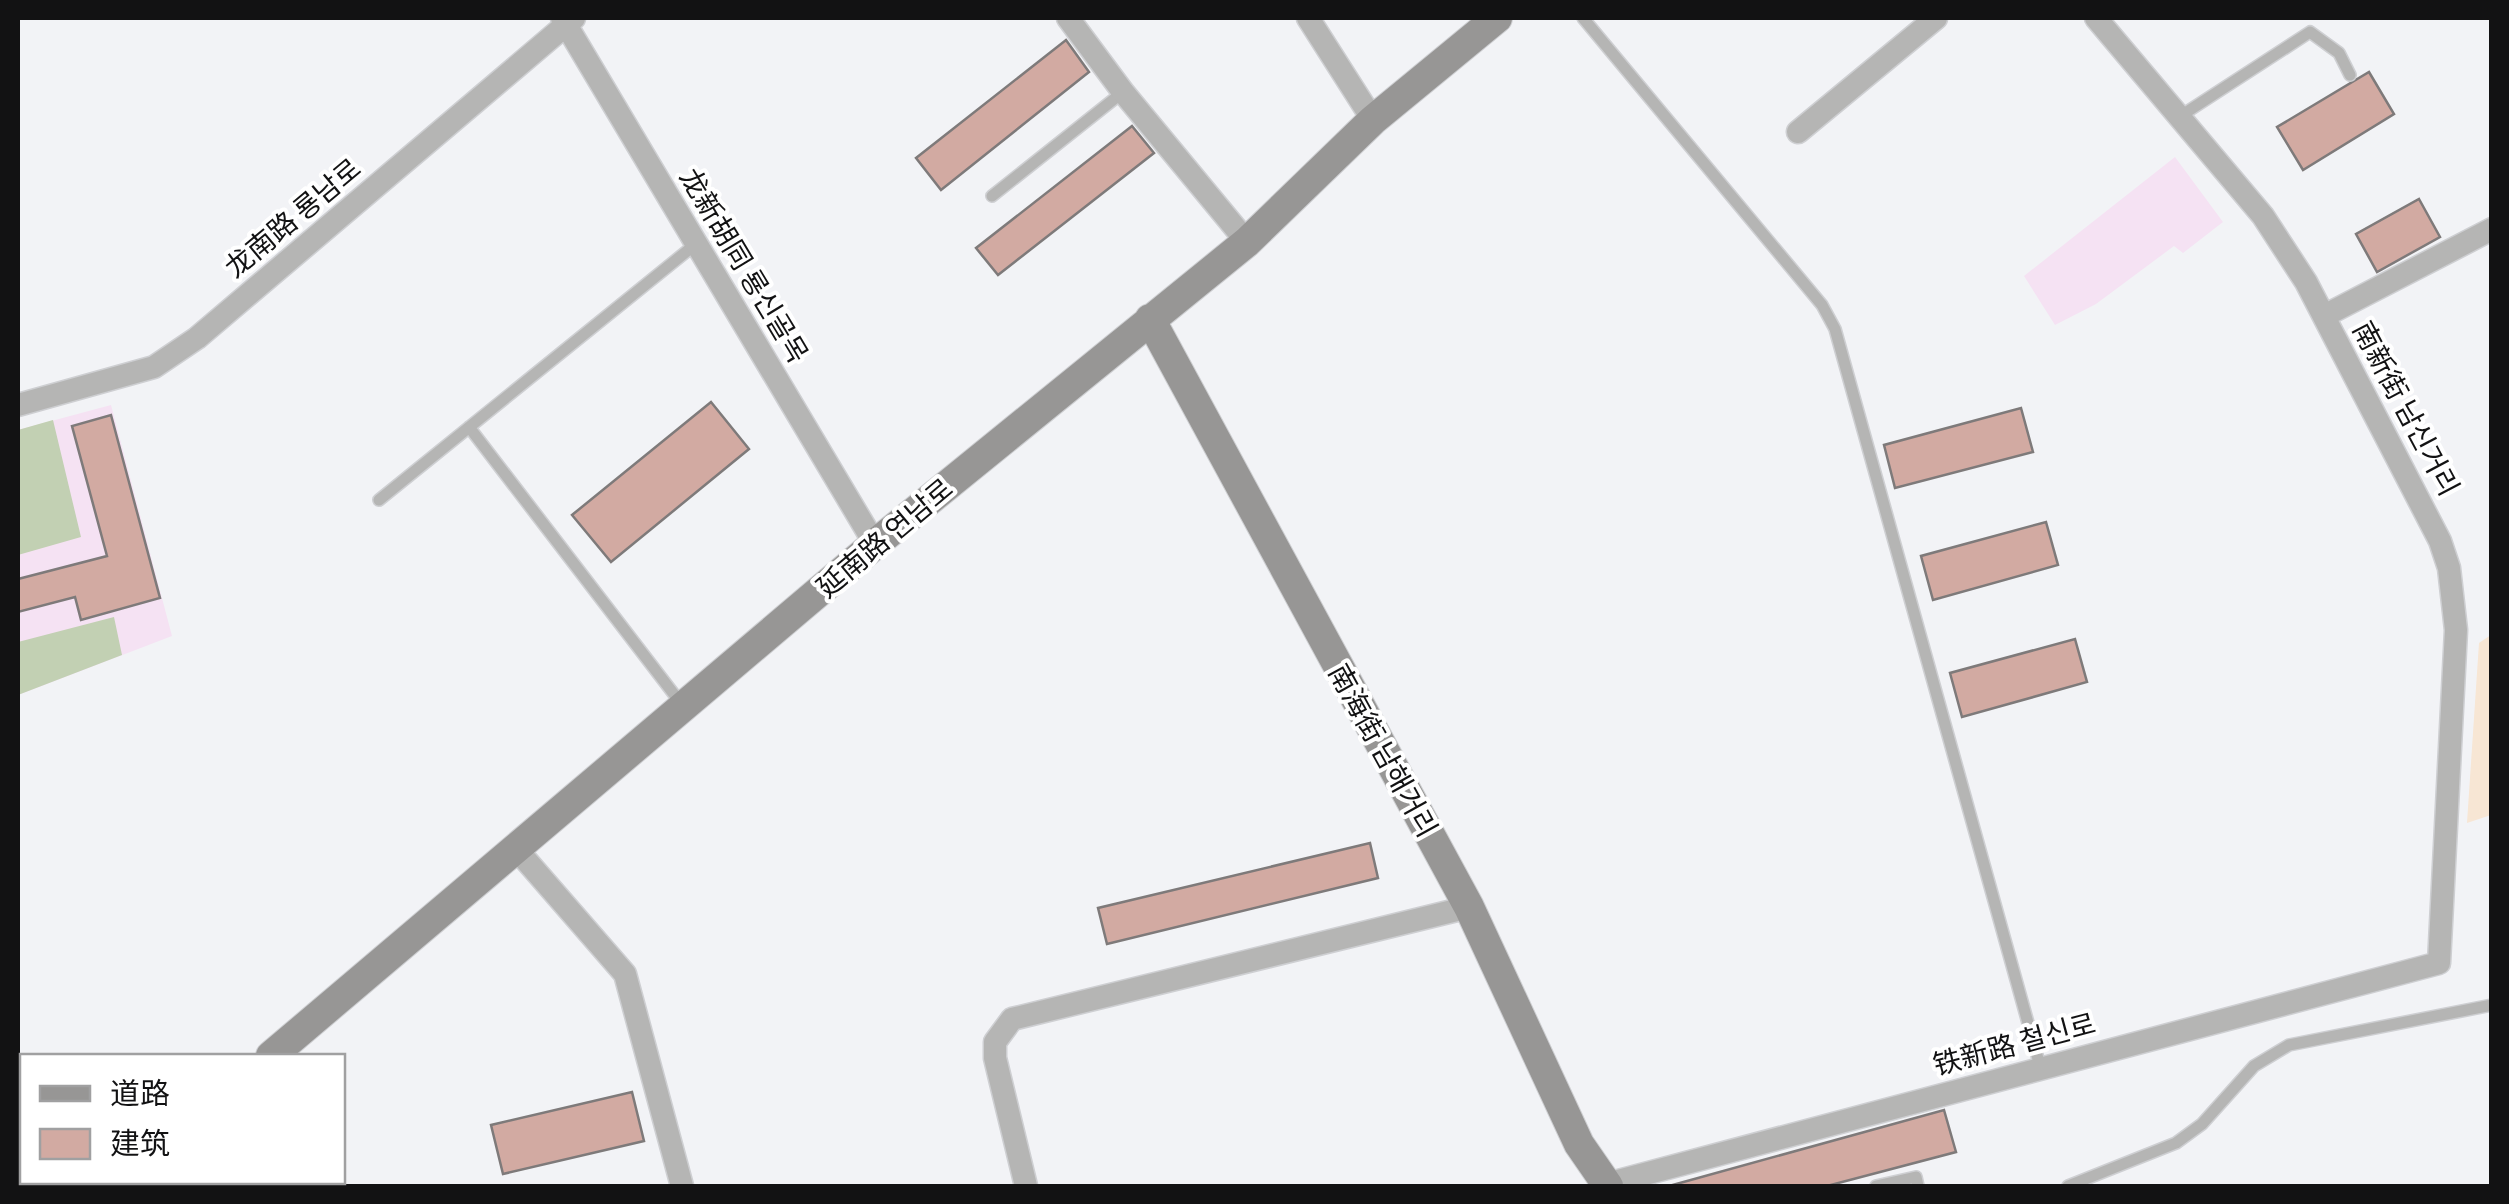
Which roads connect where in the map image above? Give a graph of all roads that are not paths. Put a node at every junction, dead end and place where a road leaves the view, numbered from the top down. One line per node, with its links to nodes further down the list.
1 (1068, 18): 9 (street)
2 (1308, 18): 11 (street)
3 (1497, 18): 11 (main road, 延南路 연남로)
4 (1584, 18): 29 (lane)
5 (1936, 18): 12 (street)
6 (567, 20): 15 (street, 龙新胡同 룡신골목); 19 (street, 龙南路 룡남로)
7 (2106, 21): 10 (street, 南新街 남신거리)
8 (2350, 75): 10 (lane)
9 (1122, 92): 13 (lane); 16 (street)
10 (2179, 117): 17 (street, 南新街 남신거리)
11 (1373, 120): 16 (main road, 延南路 연남로)
12 (1798, 132)
13 (992, 196)
14 (2492, 229): 17 (street)
15 (697, 242): 20 (lane); 22 (street, 龙新胡同 룡신골목)
16 (1247, 242): 18 (main road, 延南路 연남로)
17 (2324, 316): 26 (street, 南新街 남신거리)
18 (1150, 319): 22 (main road, 延南路 연남로); 25 (main road, 南海街 남해거리)
19 (18, 405)
20 (468, 427): 21 (lane); 23 (lane)
21 (378, 500)
22 (875, 544): 23 (main road, 延南路 연남로)
23 (683, 706): 24 (main road, 延南路 연남로)
24 (518, 851): 28 (main road, 延南路 연남로); 30 (street)
25 (1470, 907): 31 (street); 32 (main road, 南海街 남해거리)
26 (2439, 963): 29 (street, 铁新路 철신로)
27 (2492, 1005): 35 (lane)
28 (273, 1054)
29 (2040, 1066): 32 (street, 铁新路 철신로)
30 (682, 1186)
31 (1026, 1186)
32 (1607, 1186)
33 (1876, 1186): 34 (lane)
34 (1918, 1186)
35 (2068, 1186)

